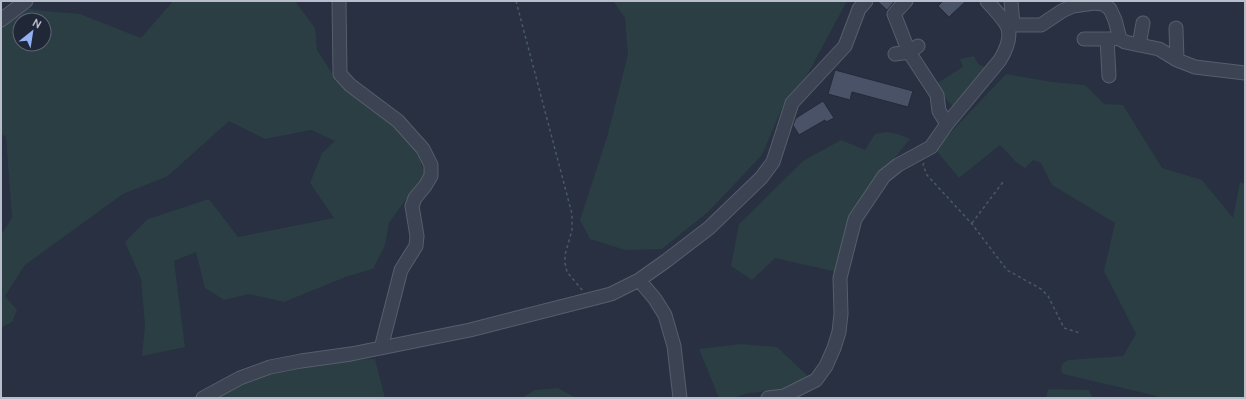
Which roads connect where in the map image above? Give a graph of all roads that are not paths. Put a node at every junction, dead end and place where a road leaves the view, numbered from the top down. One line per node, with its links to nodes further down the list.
1 (26, 1): 8 (street)
2 (339, 1): 23 (street)
3 (866, 1): 22 (street)
4 (906, 1): 16 (street)
5 (987, 1): 10 (street)
6 (1011, 1): 10 (street)
7 (1103, 2): 10 (street); 14 (street)
8 (1, 20)
9 (1143, 23): 15 (street)
10 (1010, 25): 21 (street)
11 (1176, 28): 18 (street)
12 (1084, 39): 13 (street)
13 (1106, 39): 14 (street); 20 (street)
14 (1120, 39): 15 (street)
15 (1140, 45): 18 (street)
16 (914, 49): 17 (street); 21 (street)
17 (895, 54)
18 (1177, 60): 19 (street)
19 (1245, 72)
20 (1109, 76)
21 (947, 124): 26 (street)
22 (640, 280): 23 (street); 25 (street)
23 (381, 348): 24 (street)
24 (203, 398)
25 (680, 398)
26 (768, 398)

